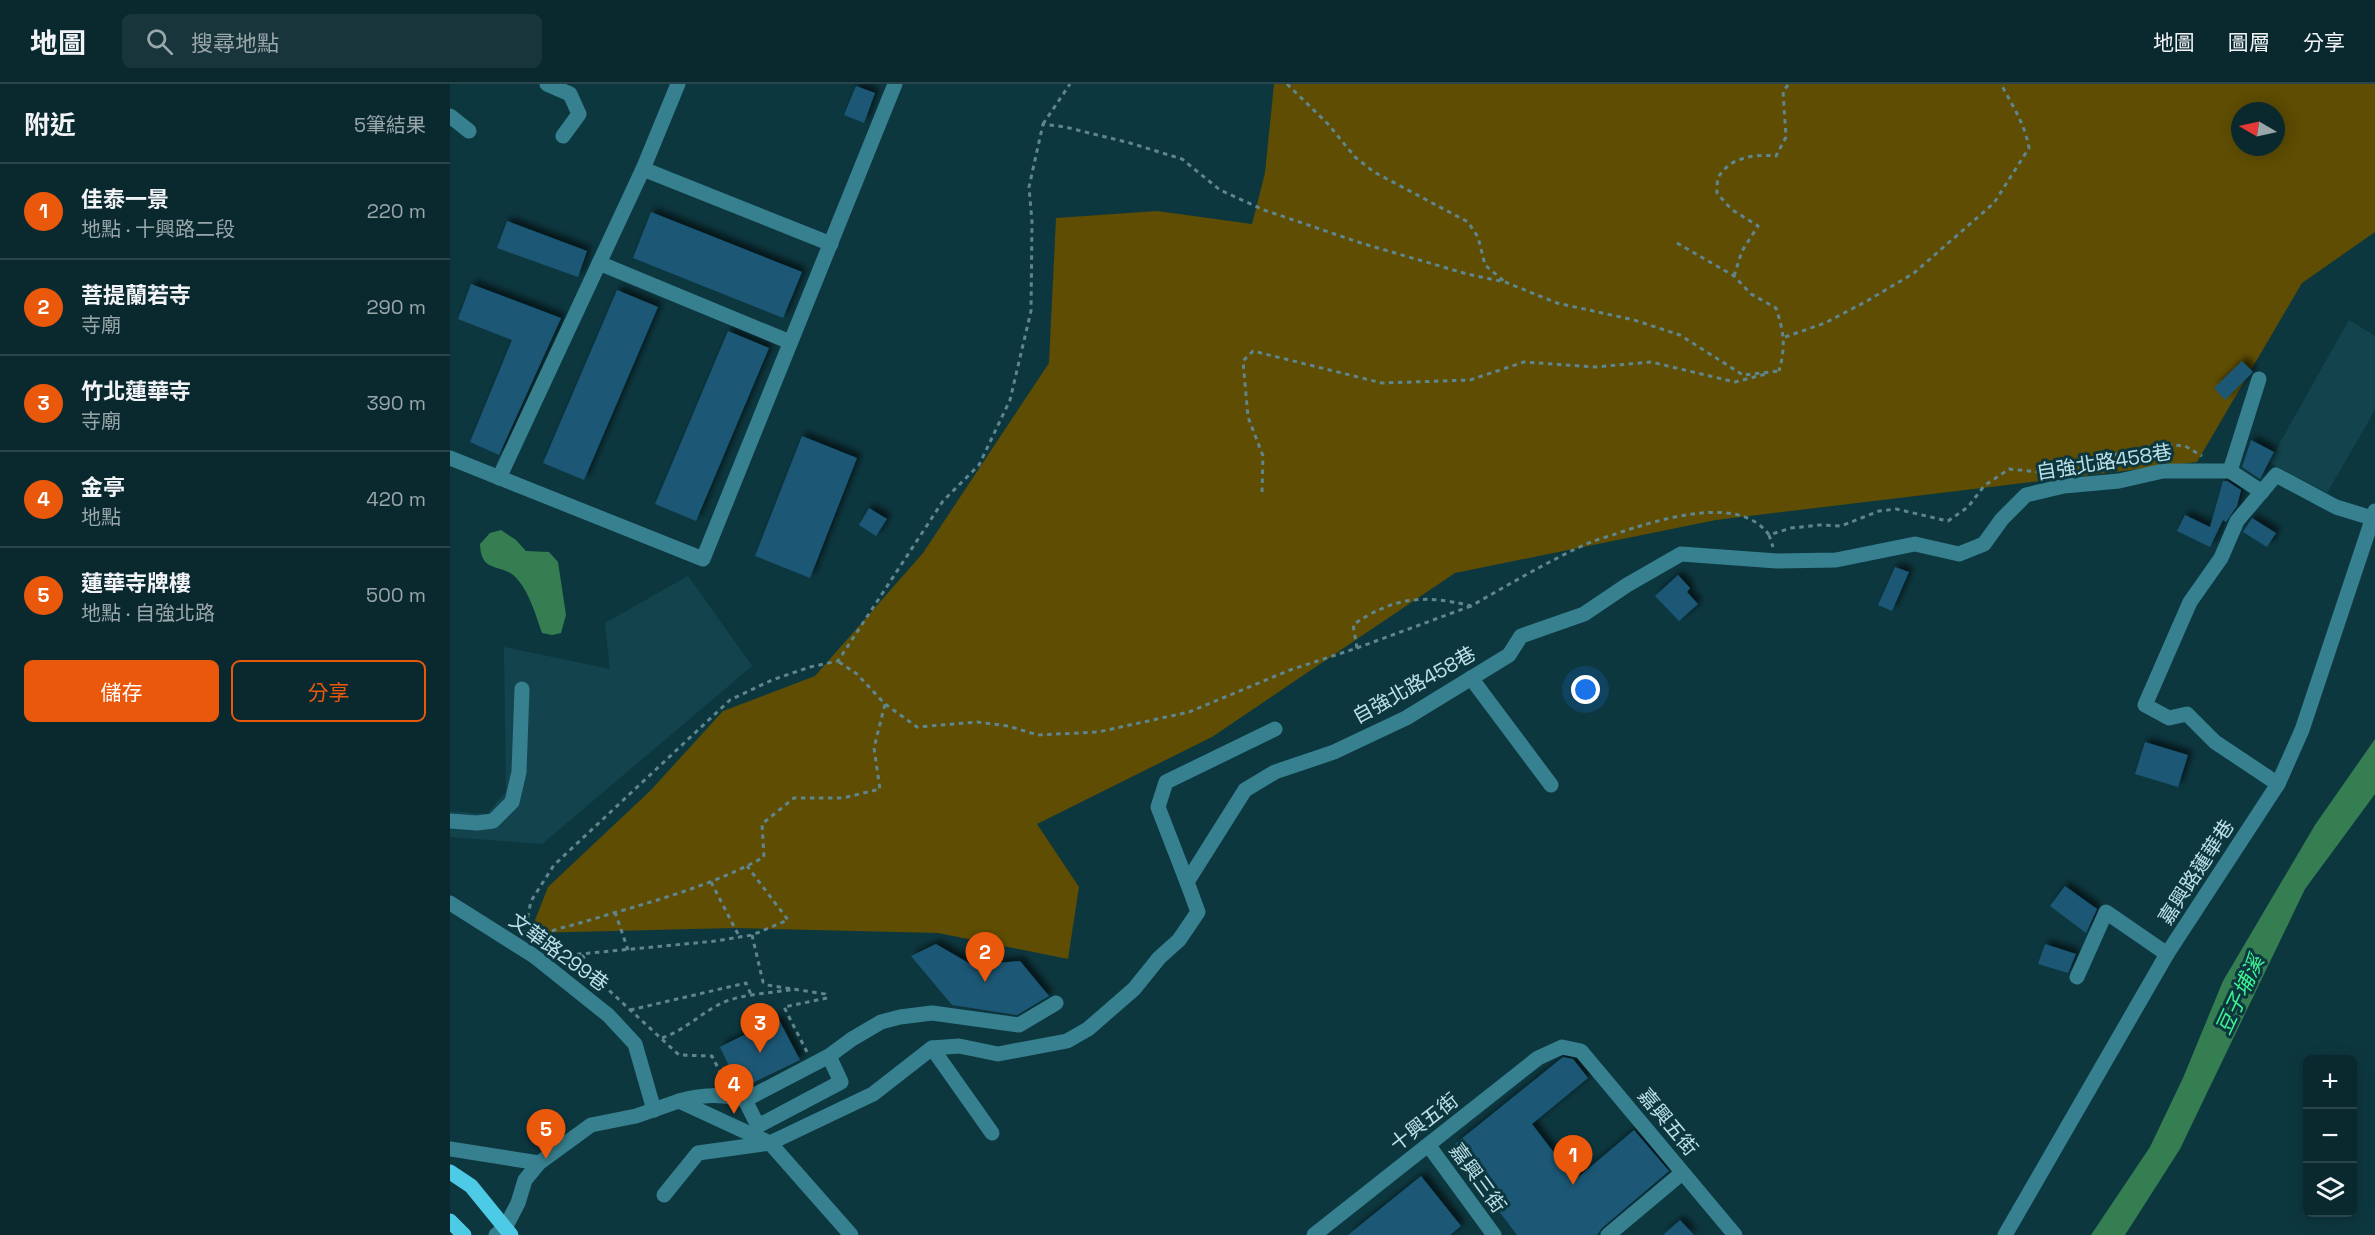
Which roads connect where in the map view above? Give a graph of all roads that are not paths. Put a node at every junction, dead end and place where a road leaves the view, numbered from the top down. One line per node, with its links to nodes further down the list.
1 (548, 84): 6 (street)
2 (678, 84): 7 (street)
3 (895, 84): 8 (street)
4 (450, 116): 5 (street)
5 (469, 131)
6 (563, 136)
7 (643, 169): 8 (street); 9 (street)
8 (831, 243): 10 (street)
9 (599, 263): 10 (street); 14 (street)
10 (790, 342): 14 (street)
11 (2259, 379): 13 (street)
12 (450, 458): 14 (street)
13 (2230, 471): 15 (street); 17 (street, 自強北路458巷)
14 (499, 478)
15 (2262, 492): 16 (street); 20 (street)
16 (2374, 514): 20 (street, 嘉興路蓮華巷)
17 (1471, 678): 21 (street); 23 (street, 自強北路458巷)
18 (522, 689): 22 (street)
19 (1275, 729): 23 (street)
20 (2278, 784): 25 (street, 嘉興路蓮華巷)
21 (1551, 785)
22 (450, 820)
23 (1187, 882): 29 (street)
24 (450, 903): 33 (street, 文華路299巷)
25 (2167, 954): 26 (street); 50 (street, 嘉興路蓮華巷)
26 (2077, 977)
27 (1056, 1003): 30 (street)
28 (1562, 1047): 36 (street, 十興五街); 40 (street, 嘉興五街)
29 (932, 1048): 34 (street); 35 (street)
30 (829, 1056): 31 (street); 31 (street)
31 (745, 1100): 32 (street)
32 (679, 1101): 33 (street); 35 (street)
33 (654, 1110): 38 (street)
34 (992, 1133)
35 (770, 1143): 41 (street); 45 (street)
36 (1429, 1146): 46 (street, 十興五街); 47 (street, 嘉興三街)
37 (450, 1149): 38 (street)
38 (539, 1163): 43 (street)
39 (450, 1172): 43 (main road)
40 (1682, 1173): 48 (street); 49 (street, 嘉興五街)
41 (664, 1195)
42 (450, 1221): 44 (main road)
43 (504, 1232)
44 (464, 1235)
45 (851, 1235)
46 (1314, 1235)
47 (1494, 1235)
48 (1608, 1235)
49 (1735, 1235)
50 (2005, 1235)

